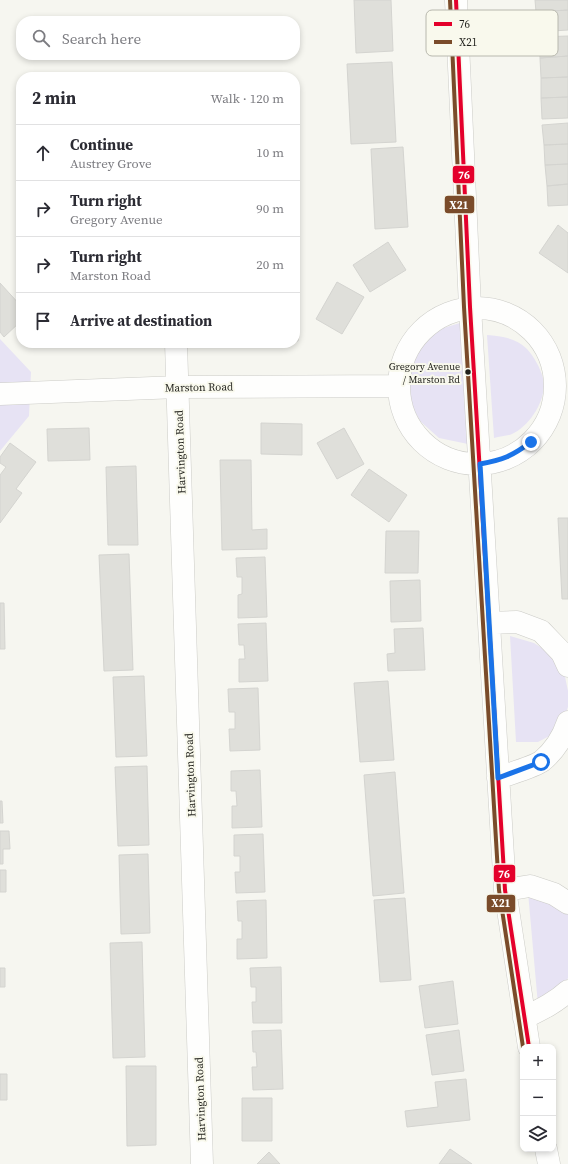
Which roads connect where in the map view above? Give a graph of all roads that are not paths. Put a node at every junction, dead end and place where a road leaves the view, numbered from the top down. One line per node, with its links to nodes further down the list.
1 (456, 0): 2 (street)
2 (456, 10)
3 (459, 56): 4 (street)
4 (470, 307): 6 (street); 7 (street); 10 (street)
5 (176, 348): 8 (street, Harvington Road)
6 (561, 374): 10 (street)
7 (398, 386): 8 (street, Marston Road); 10 (street)
8 (178, 387): 9 (street, Marston Road); 21 (street, Harvington Road)
9 (0, 394)
10 (480, 464): 11 (street)
11 (489, 623): 12 (street); 14 (street)
12 (568, 666)
13 (568, 722): 14 (street)
14 (498, 778): 15 (street)
15 (505, 890): 16 (street); 18 (street)
16 (568, 903)
17 (568, 991): 18 (street)
18 (524, 1018): 19 (street)
19 (528, 1044)
20 (547, 1152): 22 (street)
21 (202, 1164)
22 (549, 1164)

